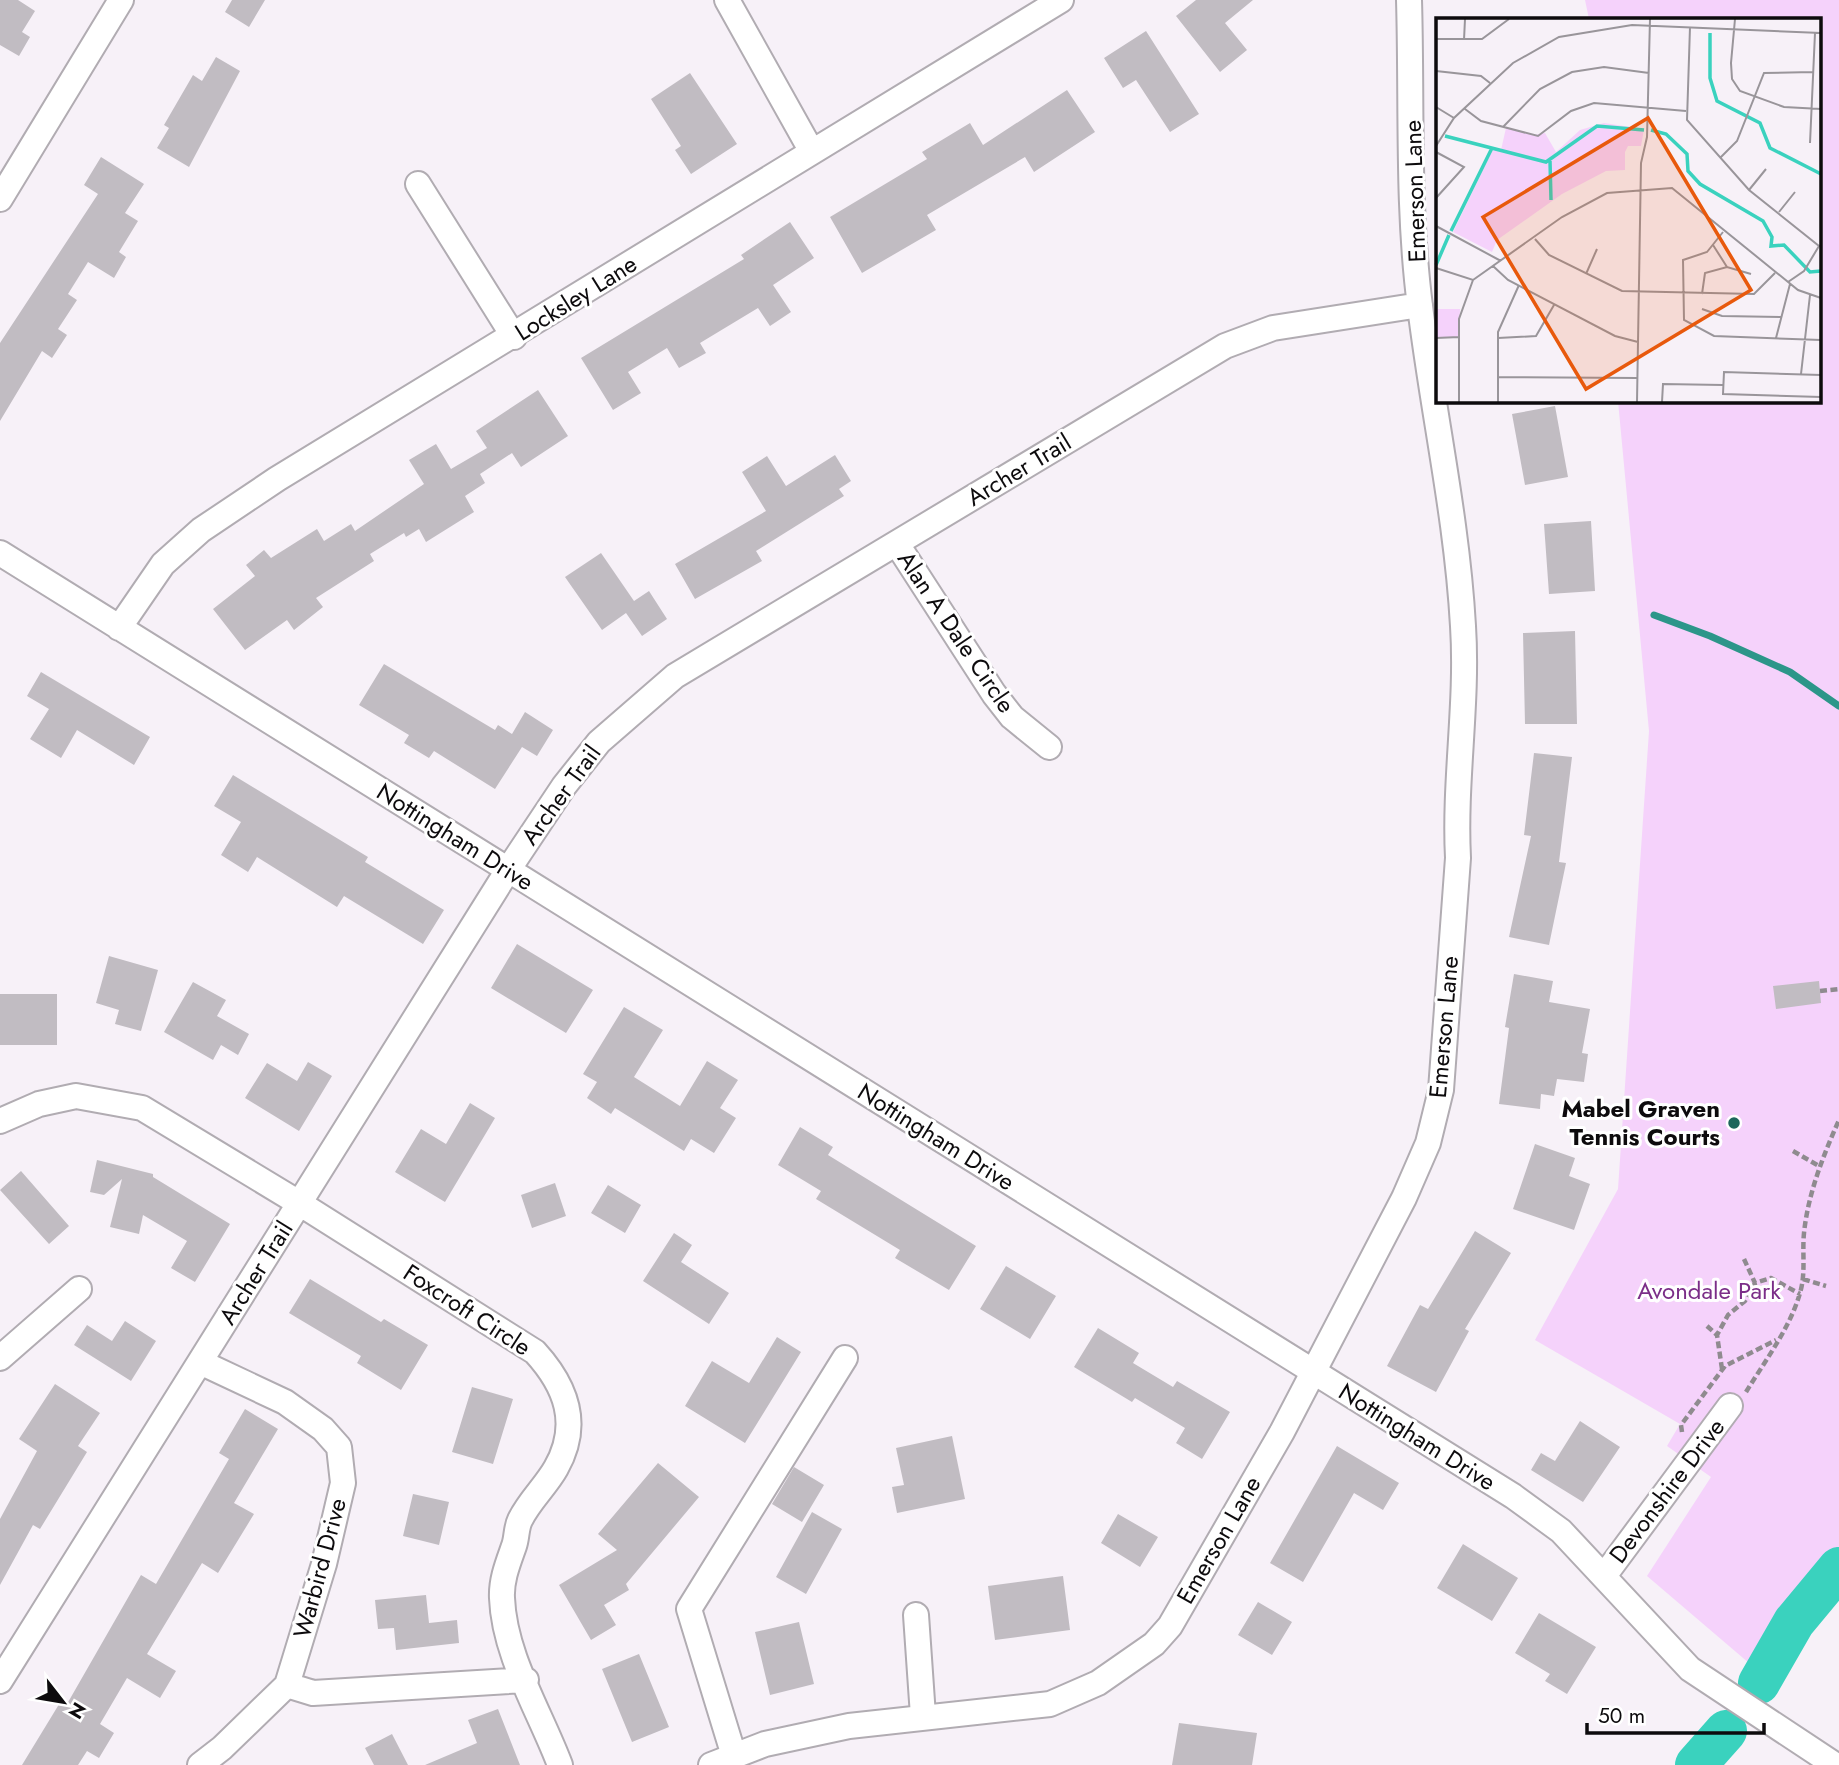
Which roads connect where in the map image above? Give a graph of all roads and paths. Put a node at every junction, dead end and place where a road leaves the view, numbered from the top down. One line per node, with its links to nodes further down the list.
1 (121, 0): 7 (street)
2 (727, 0): 5 (street)
3 (1061, 0): 5 (street, Locksley Lane)
4 (1409, 0): 8 (street, Emerson Lane)
5 (812, 152): 9 (street, Locksley Lane)
6 (418, 184): 9 (street)
7 (0, 199)
8 (1419, 305): 10 (street, Archer Trail); 34 (street, Emerson Lane)
9 (514, 337): 12 (street, Locksley Lane)
10 (897, 544): 13 (street, Alan A Dale Circle); 14 (street, Archer Trail)
11 (0, 553): 12 (street, Nottingham Drive)
12 (120, 628): 14 (street, Nottingham Drive)
13 (1049, 747)
14 (509, 870): 21 (street, Archer Trail); 34 (street, Nottingham Drive)
15 (1839, 989): 16 (path)
16 (1820, 991)
17 (1839, 1120): 20 (path)
18 (0, 1121): 21 (street, Foxcroft Circle)
19 (1793, 1151): 20 (path)
20 (1819, 1166): 23 (path)
21 (299, 1203): 32 (street, Archer Trail); 39 (street, Foxcroft Circle)
22 (1744, 1259): 24 (path)
23 (1803, 1279): 25 (path); 27 (path)
24 (1755, 1283): 27 (path); 29 (path)
25 (1826, 1286)
26 (79, 1289): 30 (street)
27 (1800, 1294): 35 (path)
28 (1707, 1326): 29 (path)
29 (1717, 1335): 33 (path)
30 (0, 1358)
31 (845, 1358): 43 (street)
32 (200, 1362): 40 (street, Archer Trail); 41 (street, Warbird Drive)
33 (1722, 1369)
34 (1313, 1372): 37 (street, Nottingham Drive); 42 (street, Emerson Lane)
35 (1755, 1377)
36 (1730, 1406): 37 (street, Devonshire Drive)
37 (1604, 1576): 47 (street, Nottingham Drive)
38 (916, 1615): 42 (street)
39 (526, 1680): 41 (street); 45 (street, Foxcroft Circle)
40 (0, 1681)
41 (287, 1685): 44 (street, Warbird Drive)
42 (923, 1716): 43 (street, Emerson Lane)
43 (734, 1756): 46 (street, Emerson Lane)
44 (200, 1765)
45 (560, 1765)
46 (711, 1765)
47 (1835, 1765)

